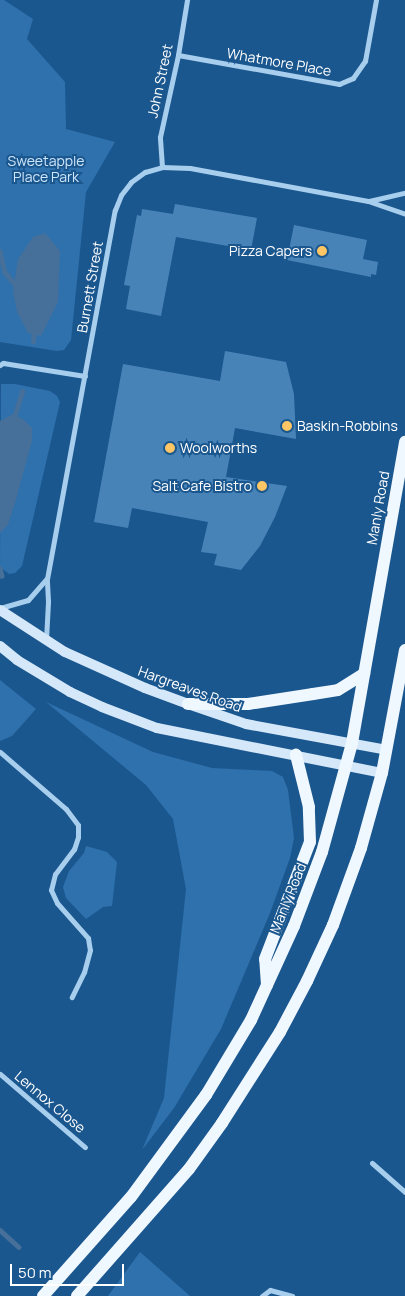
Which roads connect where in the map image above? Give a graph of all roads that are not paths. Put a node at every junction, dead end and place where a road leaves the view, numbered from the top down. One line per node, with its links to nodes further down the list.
1 (187, 0): 3 (street, John Street)
2 (376, 0): 3 (street, Whatmore Place)
3 (178, 54): 4 (street, John Street)
4 (162, 167): 6 (street, Burnett Street); 9 (street, Burnett Street)
5 (405, 193): 6 (street, Burnett Street)
6 (368, 201): 7 (street, Burnett Street)
7 (405, 214)
8 (0, 365): 9 (street)
9 (84, 376): 11 (street, Burnett Street)
10 (405, 442): 16 (main road, Manly Road)
11 (47, 579): 12 (street); 13 (street, Burnett Street)
12 (0, 609): 13 (main road, Hargreaves Road)
13 (46, 640): 17 (main road, Hargreaves Road)
14 (0, 646): 21 (main road)
15 (405, 650): 19 (main road)
16 (364, 674): 17 (main road); 18 (main road, Manly Road)
17 (188, 704): 18 (main road, Hargreaves Road)
18 (352, 743): 19 (main road, Hargreaves Road); 22 (main road, Manly Road)
19 (387, 750): 23 (main road)
20 (0, 752): 25 (street)
21 (296, 755): 22 (main road); 24 (main road)
22 (346, 766): 23 (main road); 24 (main road, Manly Road)
23 (382, 773): 31 (main road)
24 (267, 987): 30 (main road, Manly Road)
25 (72, 997)
26 (0, 1074): 27 (street, Lennox Close)
27 (85, 1147)
28 (372, 1163): 29 (street)
29 (405, 1192)
30 (43, 1296)
31 (77, 1296)
32 (262, 1296): 33 (street)
33 (292, 1296)

